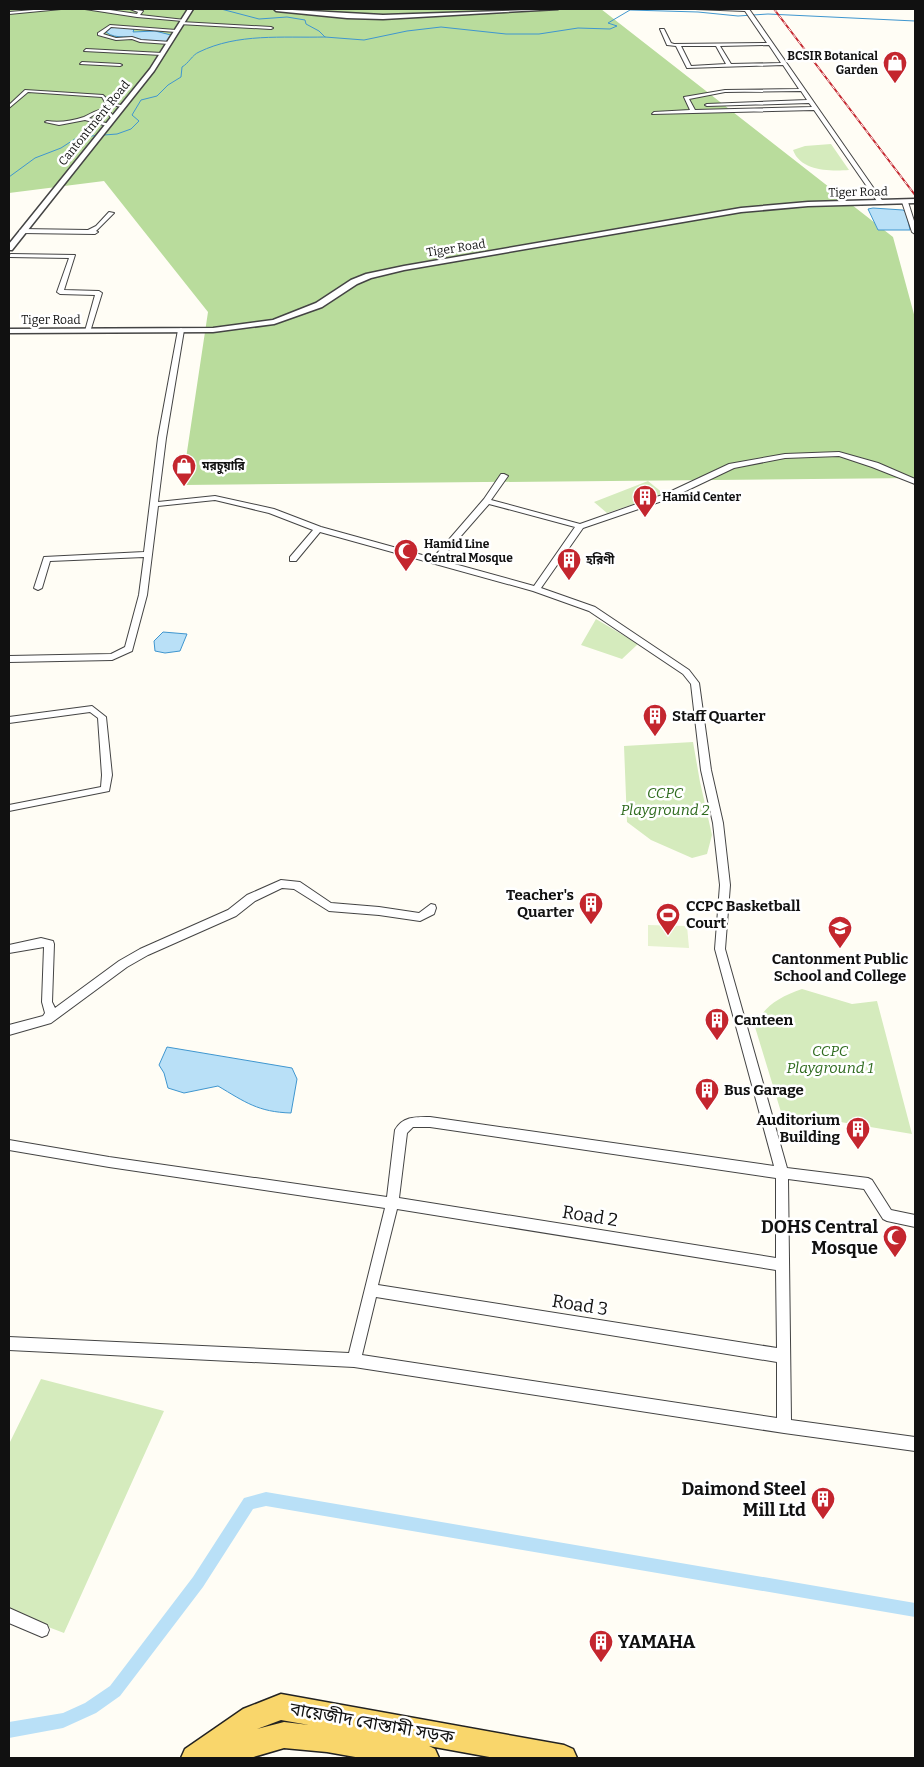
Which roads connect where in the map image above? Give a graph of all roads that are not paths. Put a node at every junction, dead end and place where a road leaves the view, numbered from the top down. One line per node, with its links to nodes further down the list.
1 (59, 9): 14 (street)
2 (87, 9): 3 (street)
3 (100, 9): 15 (street)
4 (132, 9): 15 (street)
5 (190, 9): 18 (street, Cantontment Road)
6 (276, 9): 7 (street)
7 (281, 9): 11 (street)
8 (529, 9): 9 (street); 12 (street)
9 (555, 9)
10 (697, 9): 13 (street)
11 (304, 10): 12 (street)
12 (495, 10)
13 (748, 11): 23 (street)
14 (9, 14)
15 (137, 15): 16 (street); 17 (street)
16 (170, 19): 17 (street); 18 (street)
17 (163, 24): 18 (street)
18 (179, 26): 19 (street); 21 (street, Cantontment Road); 21 (street)
19 (271, 28)
20 (662, 30): 24 (street)
21 (169, 43): 27 (street, Cantontment Road)
22 (717, 44): 23 (street); 24 (street); 31 (street)
23 (771, 44): 29 (street)
24 (678, 45): 31 (street)
25 (86, 50): 26 (street)
26 (130, 52): 27 (street); 30 (street)
27 (162, 54): 36 (street, Cantontment Road)
28 (82, 63): 30 (street)
29 (786, 64): 31 (street); 33 (street)
30 (120, 65): 32 (street)
31 (729, 66)
32 (114, 72)
33 (804, 90): 34 (street); 35 (street)
34 (811, 101): 35 (street); 38 (street)
35 (690, 105): 39 (street)
36 (122, 106): 37 (street); 41 (street, Cantontment Road)
37 (9, 107)
38 (816, 108): 39 (street); 47 (street)
39 (693, 112): 40 (street)
40 (654, 113)
41 (113, 117): 42 (street); 44 (street, Cantontment Road)
42 (85, 118): 43 (street); 44 (street)
43 (47, 122)
44 (107, 125): 49 (street, Cantontment Road)
45 (915, 201): 46 (street, Tiger Road)
46 (905, 202): 47 (street, Tiger Road); 50 (street)
47 (881, 203): 54 (street, Tiger Road)
48 (110, 213): 49 (street)
49 (22, 231): 51 (street, Cantontment Road)
50 (915, 232)
51 (9, 248)
52 (11, 256): 53 (street)
53 (88, 330): 54 (street, Tiger Road); 55 (street, Tiger Road)
54 (181, 330): 59 (street)
55 (9, 331)
56 (504, 476): 58 (street)
57 (915, 482): 60 (street)
58 (487, 501): 60 (street); 64 (street)
59 (156, 504): 61 (street); 62 (street)
60 (580, 526): 66 (street)
61 (318, 529): 63 (street); 64 (street)
62 (148, 554): 65 (street); 67 (street)
63 (293, 559)
64 (434, 562): 66 (street)
65 (38, 588)
66 (536, 589): 75 (street)
67 (9, 659)
68 (9, 720): 69 (street)
69 (9, 808)
70 (432, 908): 72 (street)
71 (9, 949): 72 (street)
72 (47, 1020): 73 (street)
73 (9, 1030)
74 (9, 1145): 76 (street, Road 2)
75 (782, 1173): 76 (street); 77 (street); 78 (street)
76 (392, 1202): 78 (street, Road 2); 79 (street)
77 (915, 1221)
78 (783, 1265): 81 (street)
79 (371, 1290): 81 (street, Road 3); 82 (street)
80 (9, 1344): 82 (street)
81 (783, 1356): 83 (street)
82 (354, 1360): 83 (street)
83 (784, 1426): 84 (street)
84 (915, 1444)
85 (9, 1615): 86 (street)
86 (42, 1630)
87 (194, 1758): 90 (main road, বায়েজীদ বোস্তামী সড়ক)
88 (229, 1758): 89 (main road, বায়েজীদ বোস্তামী সড়ক)
89 (426, 1758)
90 (564, 1758)

